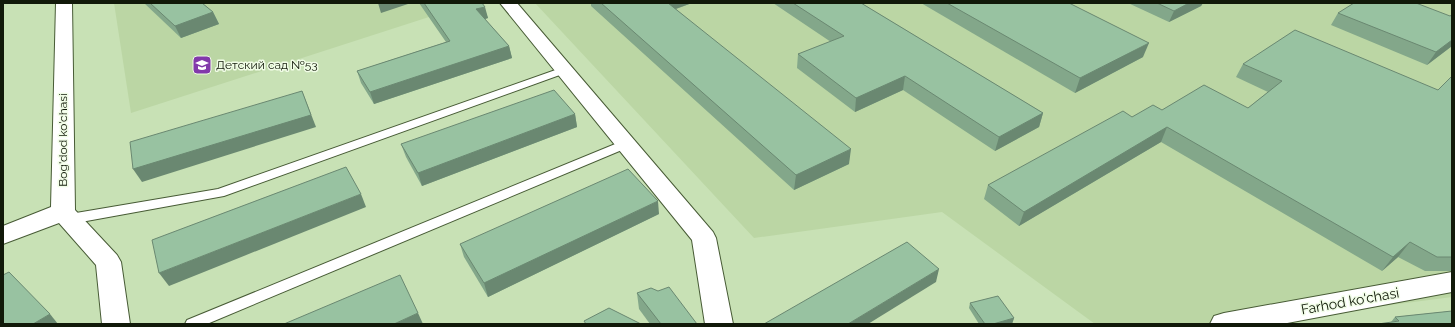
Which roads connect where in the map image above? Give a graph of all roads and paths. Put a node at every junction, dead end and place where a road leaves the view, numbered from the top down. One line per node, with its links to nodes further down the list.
1 (64, 3): 5 (street, Bog'dod ko'chasi)
2 (508, 3): 3 (street)
3 (564, 70): 4 (street); 5 (lane)
4 (625, 144): 9 (lane); 10 (street)
5 (66, 215): 6 (street); 8 (street)
6 (3, 235)
7 (1452, 282): 11 (street, Farhod ko'chasi)
8 (116, 324)
9 (192, 324)
10 (719, 324)
11 (1224, 324)

